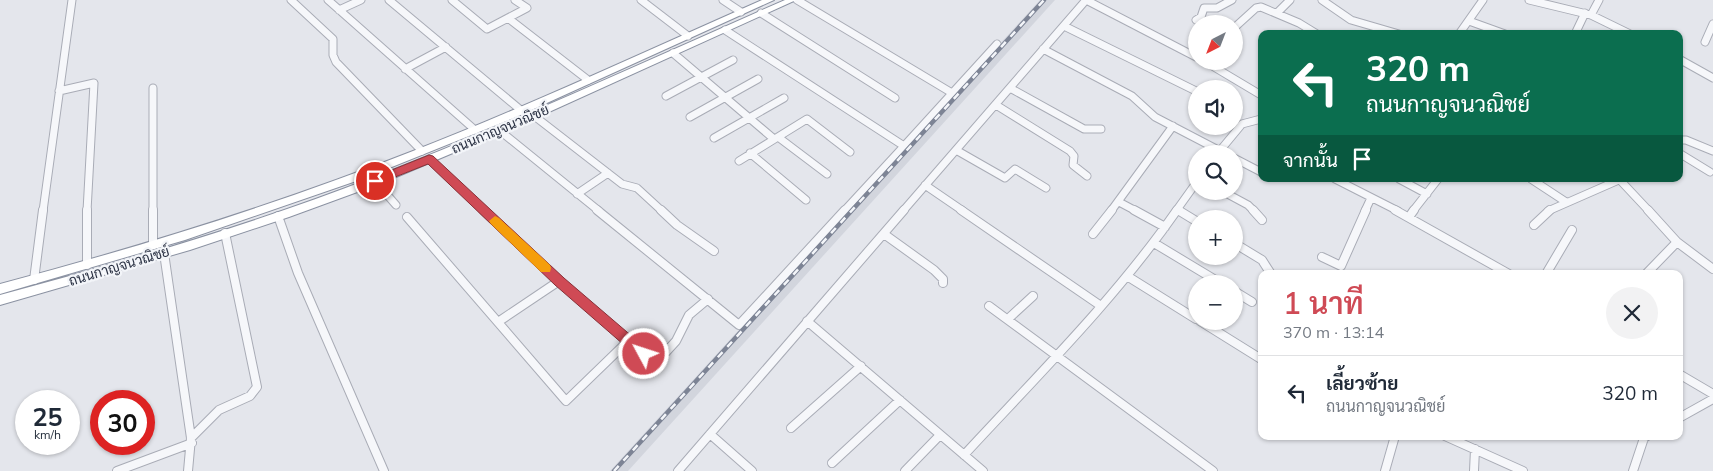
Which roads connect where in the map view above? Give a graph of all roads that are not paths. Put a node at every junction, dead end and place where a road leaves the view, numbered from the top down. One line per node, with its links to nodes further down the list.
1 (72, 0): 56 (street)
2 (291, 0): 82 (street)
3 (328, 0): 20 (street)
4 (361, 0): 20 (street)
5 (389, 0): 41 (street)
6 (452, 0): 26 (street)
7 (516, 0): 26 (street)
8 (641, 0): 38 (street)
9 (723, 0): 21 (street)
10 (770, 0): 21 (highway, ถนนกาญจนวณิชย์)
11 (792, 0): 23 (highway, ถนนกาญจนวณิชย์)
12 (797, 0): 57 (street)
13 (1086, 0): 30 (street); 44 (street)
14 (1232, 0): 25 (street)
15 (1290, 0): 22 (street)
16 (1322, 0): 33 (street)
17 (1483, 0): 28 (street)
18 (1529, 0): 24 (street)
19 (1599, 0): 24 (street)
20 (339, 10): 47 (street)
21 (741, 12): 38 (highway, ถนนกาญจนวณิชย์)
22 (1277, 13): 27 (street); 32 (street)
23 (762, 14): 31 (highway, ถนนกาญจนวณิชย์); 62 (street)
24 (1588, 14): 36 (street); 37 (street)
25 (1202, 15)
26 (508, 18): 52 (street)
27 (1243, 20)
28 (1469, 20): 34 (street); 35 (street)
29 (1713, 24): 39 (street)
30 (1064, 26): 42 (street); 53 (street)
31 (725, 30): 43 (highway, ถนนกาญจนวณิชย์); 77 (street)
32 (1309, 30)
33 (1385, 30)
34 (1462, 30)
35 (1495, 30)
36 (1578, 30)
37 (1622, 30)
38 (688, 36): 52 (highway, ถนนกาญจนวณิชย์)
39 (1705, 42)
40 (997, 44): 57 (street)
41 (446, 47): 47 (street); 64 (street)
42 (1043, 49): 55 (street); 68 (street)
43 (673, 53): 49 (street); 64 (highway, ถนนกาญจนวณิชย์)
44 (1188, 53)
45 (733, 60): 49 (street)
46 (1683, 61): 50 (street)
47 (405, 68): 70 (street)
48 (1219, 70): 58 (street)
49 (701, 77): 59 (street); 60 (street)
50 (1713, 78)
51 (758, 79): 60 (street)
52 (588, 80): 64 (highway, ถนนกาญจนวณิชย์)
53 (1188, 87)
54 (153, 88): 123 (street)
55 (1010, 88): 63 (street); 69 (street)
56 (59, 91): 128 (street); 137 (street)
57 (952, 93): 77 (street)
58 (1258, 93)
59 (666, 96)
60 (725, 97): 65 (street); 66 (street)
61 (784, 98): 66 (street)
62 (895, 98)
63 (996, 104): 78 (street); 90 (street)
64 (528, 114): 70 (highway, ถนนกาญจนวณิชย์); 71 (highway, ถนนกาญจนวณิชย์); 88 (street)
65 (690, 117)
66 (749, 118): 72 (street); 73 (street)
67 (1258, 120): 76 (street)
68 (1173, 126): 75 (street); 106 (street)
69 (1101, 129)
70 (475, 130): 82 (highway, ถนนกาญจนวณิชย์)
71 (499, 130): 82 (highway, ถนนกาญจนวณิชย์); 100 (street)
72 (714, 138)
73 (776, 138): 80 (street); 81 (street); 89 (street)
74 (1683, 140): 79 (street)
75 (1207, 145)
76 (1228, 145)
77 (904, 146): 143 (street)
78 (956, 150): 98 (street); 99 (street)
79 (1713, 151)
80 (850, 152)
81 (750, 153): 84 (street); 104 (street)
82 (426, 155): 91 (highway, ถนนกาญจนวณิชย์); 123 (highway, ถนนกาญจนวณิชย์); 138 (street)
83 (1683, 155): 87 (street)
84 (739, 160)
85 (1243, 163): 86 (street)
86 (1258, 170)
87 (1710, 172)
88 (608, 173): 100 (street); 125 (street)
89 (827, 174)
90 (1087, 176)
91 (375, 181): 108 (street); 110 (highway, ถนนกาญจนวณิชย์)
92 (1341, 182): 103 (street)
93 (1405, 182): 101 (street)
94 (1436, 182): 101 (street)
95 (1536, 182): 107 (street)
96 (1613, 182): 107 (street)
97 (1623, 182): 122 (street)
98 (925, 185): 119 (street); 147 (street)
99 (1046, 188)
100 (577, 194): 143 (street)
101 (1427, 194): 113 (street)
102 (1188, 195): 109 (street)
103 (1371, 198): 113 (street); 131 (street)
104 (806, 200)
105 (1239, 200): 114 (street)
106 (1119, 202): 116 (street); 120 (street)
107 (1566, 202): 115 (street)
108 (396, 205)
109 (1178, 210): 111 (street); 116 (street)
110 (278, 216): 118 (highway, ถนนกาญจนวณิชย์); 176 (street)
111 (1188, 216)
112 (407, 217): 151 (street)
113 (1409, 217): 132 (street)
114 (1262, 220)
115 (1534, 225)
116 (1165, 227): 121 (street)
117 (1572, 230): 133 (street)
118 (225, 233): 126 (highway, ถนนกาญจนวณิชย์); 167 (street)
119 (884, 234): 139 (street); 150 (street)
120 (1093, 234)
121 (1154, 242): 135 (street); 136 (street)
122 (1677, 242): 129 (street); 134 (street)
123 (153, 245): 128 (highway, ถนนกาญจนวณิชย์)
124 (1243, 248): 130 (street)
125 (714, 251)
126 (164, 253): 144 (highway, ถนนกาญจนวณิชย์); 167 (street)
127 (1322, 257): 131 (street)
128 (87, 265): 137 (highway, ถนนกาญจนวณิชย์)
129 (1713, 269)
130 (1268, 270)
131 (1342, 270)
132 (1502, 270)
133 (1548, 270)
134 (1650, 270)
135 (1207, 275)
136 (1127, 276): 147 (street); 148 (street)
137 (34, 280): 140 (highway, ถนนกาญจนวณิชย์)
138 (560, 281): 151 (street); 153 (street)
139 (943, 284)
140 (0, 289)
141 (1033, 296): 149 (street)
142 (1243, 296): 145 (street)
143 (708, 299): 154 (street)
144 (0, 300)
145 (1252, 302)
146 (989, 306): 149 (street)
147 (1101, 306): 156 (street)
148 (1188, 314)
149 (1008, 320): 156 (street)
150 (808, 321): 158 (street); 165 (street)
151 (498, 322): 153 (street)
152 (1214, 330): 157 (street)
153 (628, 341): 155 (street)
154 (666, 353)
155 (644, 354)
156 (1057, 355): 172 (street); 181 (street)
157 (1258, 357)
158 (861, 366): 162 (street); 164 (street)
159 (1683, 376): 160 (street)
160 (1713, 394)
161 (1713, 399): 163 (street)
162 (900, 400): 166 (street); 173 (street)
163 (1683, 416)
164 (791, 428)
165 (710, 434): 177 (street); 178 (street)
166 (940, 435): 172 (street); 179 (street)
167 (191, 440): 174 (street); 175 (street)
168 (1394, 440): 182 (street)
169 (1454, 440): 171 (street)
170 (1643, 440): 185 (street)
171 (1475, 449): 183 (street); 184 (street)
172 (964, 455): 180 (street)
173 (832, 463)
174 (117, 471)
175 (188, 471)
176 (384, 471)
177 (678, 471)
178 (752, 471)
179 (904, 471)
180 (983, 471)
181 (1213, 471)
182 (1385, 471)
183 (1474, 471)
184 (1523, 471)
185 (1633, 471)

